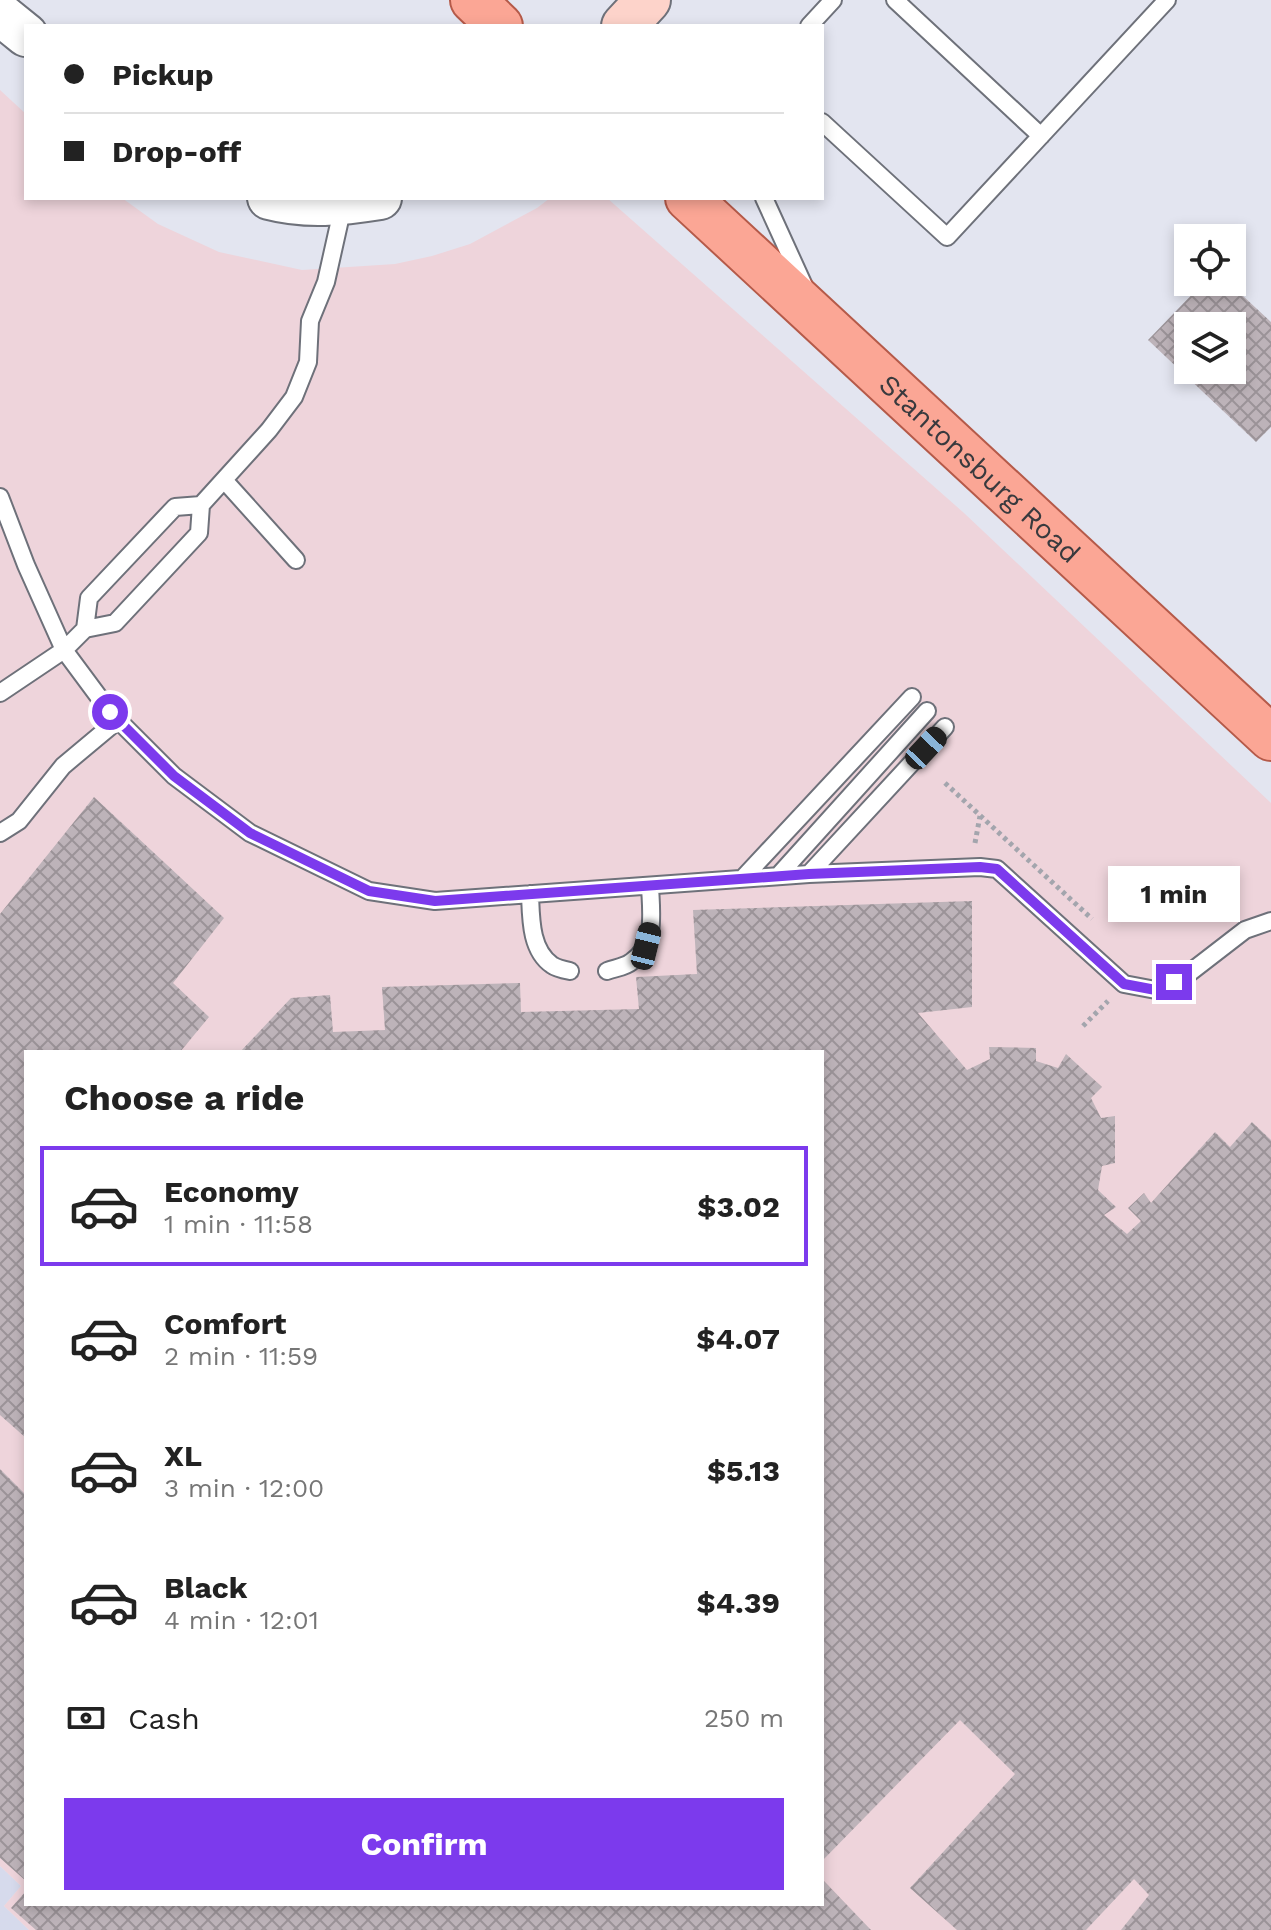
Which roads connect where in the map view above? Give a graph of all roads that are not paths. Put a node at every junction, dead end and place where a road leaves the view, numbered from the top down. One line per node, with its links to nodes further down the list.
1 (473, 0): 7 (main road)
2 (648, 0): 8 (main road)
3 (833, 0): 9 (lane)
4 (895, 0): 12 (lane)
5 (1167, 0): 12 (lane)
6 (0, 14): 10 (street)
7 (498, 24)
8 (626, 24)
9 (811, 24)
10 (24, 33)
11 (824, 124): 12 (lane)
12 (1041, 136)
13 (277, 200): 16 (street)
14 (690, 200): 17 (main road, Stantonsburg Road)
15 (766, 200): 17 (lane)
16 (362, 201): 18 (lane)
17 (818, 319): 29 (main road, Stantonsburg Road)
18 (224, 480): 20 (lane); 21 (lane)
19 (0, 497): 23 (lane)
20 (201, 505): 22 (lane); 22 (lane)
21 (296, 560)
22 (85, 629): 23 (lane)
23 (64, 650): 24 (lane); 27 (lane)
24 (0, 693)
25 (912, 697): 33 (lane)
26 (927, 711): 32 (lane)
27 (118, 720): 30 (lane); 35 (lane)
28 (945, 727): 31 (lane)
29 (1271, 738)
30 (0, 833)
31 (809, 874): 32 (lane); 36 (lane)
32 (778, 876): 33 (lane)
33 (743, 878): 34 (lane)
34 (650, 886): 35 (lane); 38 (lane)
35 (530, 894): 37 (lane)
36 (1271, 921)
37 (570, 971)
38 (607, 971)

